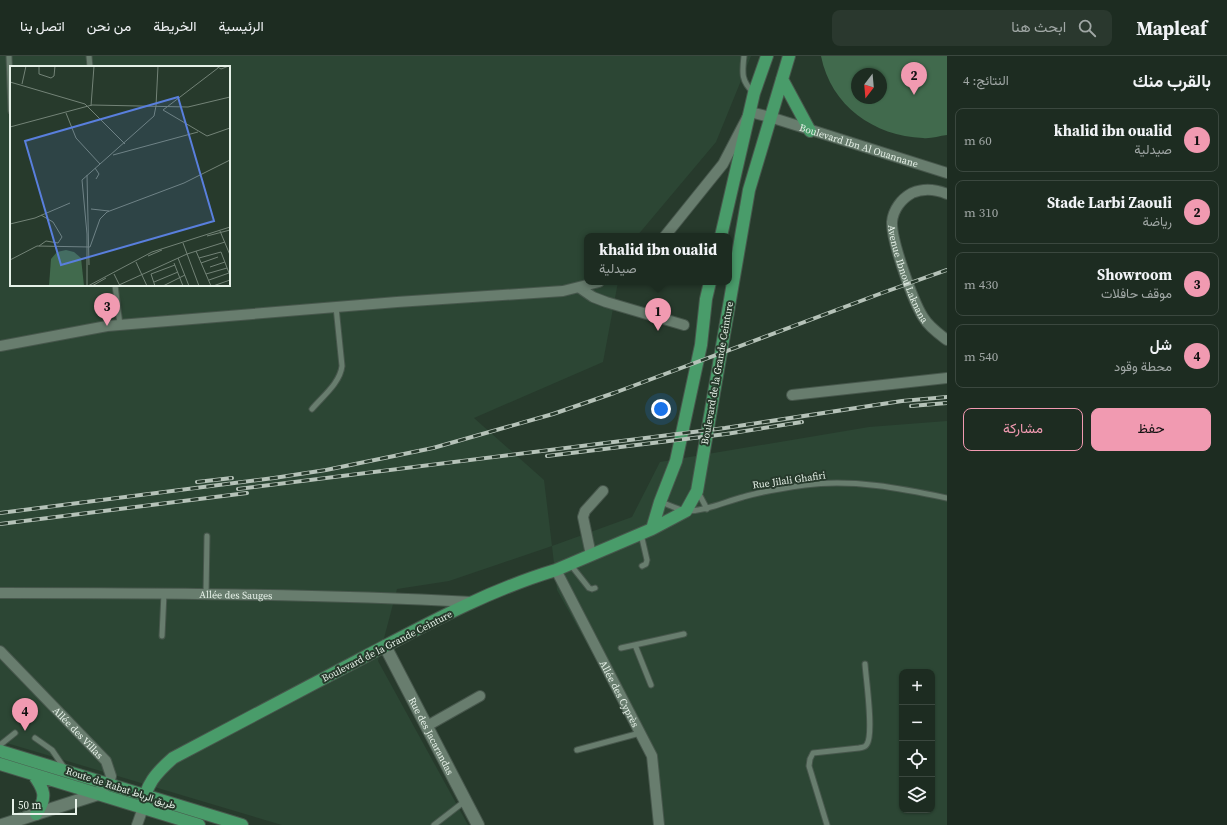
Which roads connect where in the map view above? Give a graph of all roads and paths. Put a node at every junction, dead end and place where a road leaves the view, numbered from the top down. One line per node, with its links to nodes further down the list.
1 (9, 56): 8 (lane)
2 (89, 56): 6 (lane)
3 (744, 56): 9 (lane)
4 (767, 56): 9 (main road)
5 (789, 56): 7 (main road, Boulevard de la Grande Ceinture)
6 (90, 66)
7 (782, 79): 11 (main road, Boulevard de la Grande Ceinture); 12 (main road)
8 (10, 84)
9 (754, 93): 10 (main road)
10 (750, 112): 11 (street, Boulevard Ibn Al Ouannane); 15 (street); 16 (main road)
11 (770, 117): 12 (street, Boulevard Ibn Al Ouannane); 29 (main road, Boulevard de la Grande Ceinture)
12 (810, 131): 13 (street, Boulevard Ibn Al Ouannane)
13 (947, 173)
14 (947, 194): 24 (street, Avenue Ibnou Laknana)
15 (667, 233)
16 (722, 233)
17 (590, 285): 20 (street)
18 (709, 285): 32 (main road, Boulevard de la Grande Ceinture)
19 (115, 286): 22 (lane)
20 (580, 288): 21 (street); 23 (street)
21 (336, 307): 22 (street); 28 (lane)
22 (120, 325): 25 (street)
23 (684, 325)
24 (947, 340)
25 (0, 346)
26 (947, 378): 27 (street)
27 (792, 395)
28 (312, 409)
29 (697, 490): 33 (lane); 34 (main road, Boulevard de la Grande Ceinture)
30 (604, 491): 37 (street)
31 (947, 498): 33 (lane, Rue Jilali Ghafiri)
32 (660, 502): 34 (lane, Rue Jilali Ghafiri); 35 (main road, Boulevard de la Grande Ceinture)
33 (707, 509): 34 (lane, Rue Jilali Ghafiri)
34 (686, 511): 35 (main road, Boulevard de la Grande Ceinture)
35 (646, 532): 37 (main road, Boulevard de la Grande Ceinture); 39 (lane)
36 (207, 536): 44 (lane)
37 (591, 555): 38 (main road, Boulevard de la Grande Ceinture)
38 (570, 564): 40 (main road, Boulevard de la Grande Ceinture); 41 (lane)
39 (642, 566)
40 (556, 570): 45 (main road, Boulevard de la Grande Ceinture); 57 (street, Allée des Cyprès)
41 (595, 588)
42 (0, 593): 43 (street, Allée des Sauges)
43 (164, 593): 44 (street, Allée des Sauges); 47 (lane)
44 (206, 594): 45 (street, Allée des Sauges)
45 (472, 602): 49 (main road, Boulevard de la Grande Ceinture)
46 (684, 634): 48 (lane)
47 (162, 636)
48 (635, 645): 50 (lane); 53 (lane)
49 (385, 646): 55 (street, Rue des Jacarandas); 68 (main road, Boulevard de la Grande Ceinture)
50 (621, 648)
51 (0, 651): 65 (street, Allée des Villas)
52 (865, 664): 77 (lane)
53 (651, 685)
54 (480, 696): 55 (street)
55 (427, 726): 67 (street, Rue des Jacarandas)
56 (15, 733): 59 (lane)
57 (640, 733): 60 (lane); 76 (street, Allée des Cyprès)
58 (36, 738): 63 (lane)
59 (0, 745)
60 (577, 750)
61 (0, 751): 63 (main road, Route de Rabat طريق الرباط)
62 (0, 764): 64 (main road, Route de Rabat طريق الرباط)
63 (66, 770): 65 (main road, Route de Rabat طريق الرباط)
64 (33, 774): 66 (main road, Route de Rabat طريق الرباط); 69 (main road)
65 (109, 784): 66 (street); 68 (main road, Route de Rabat طريق الرباط)
66 (98, 794): 68 (main road, Route de Rabat طريق الرباط); 69 (street)
67 (466, 800): 74 (lane); 75 (street, Rue des Jacarandas)
68 (143, 802): 71 (street); 72 (main road, Route de Rabat طريق الرباط); 73 (main road, Route de Rabat طريق الرباط)
69 (36, 814): 70 (street)
70 (2, 825)
71 (137, 825)
72 (199, 825)
73 (242, 825)
74 (434, 825)
75 (478, 825)
76 (659, 825)
77 (828, 825)

